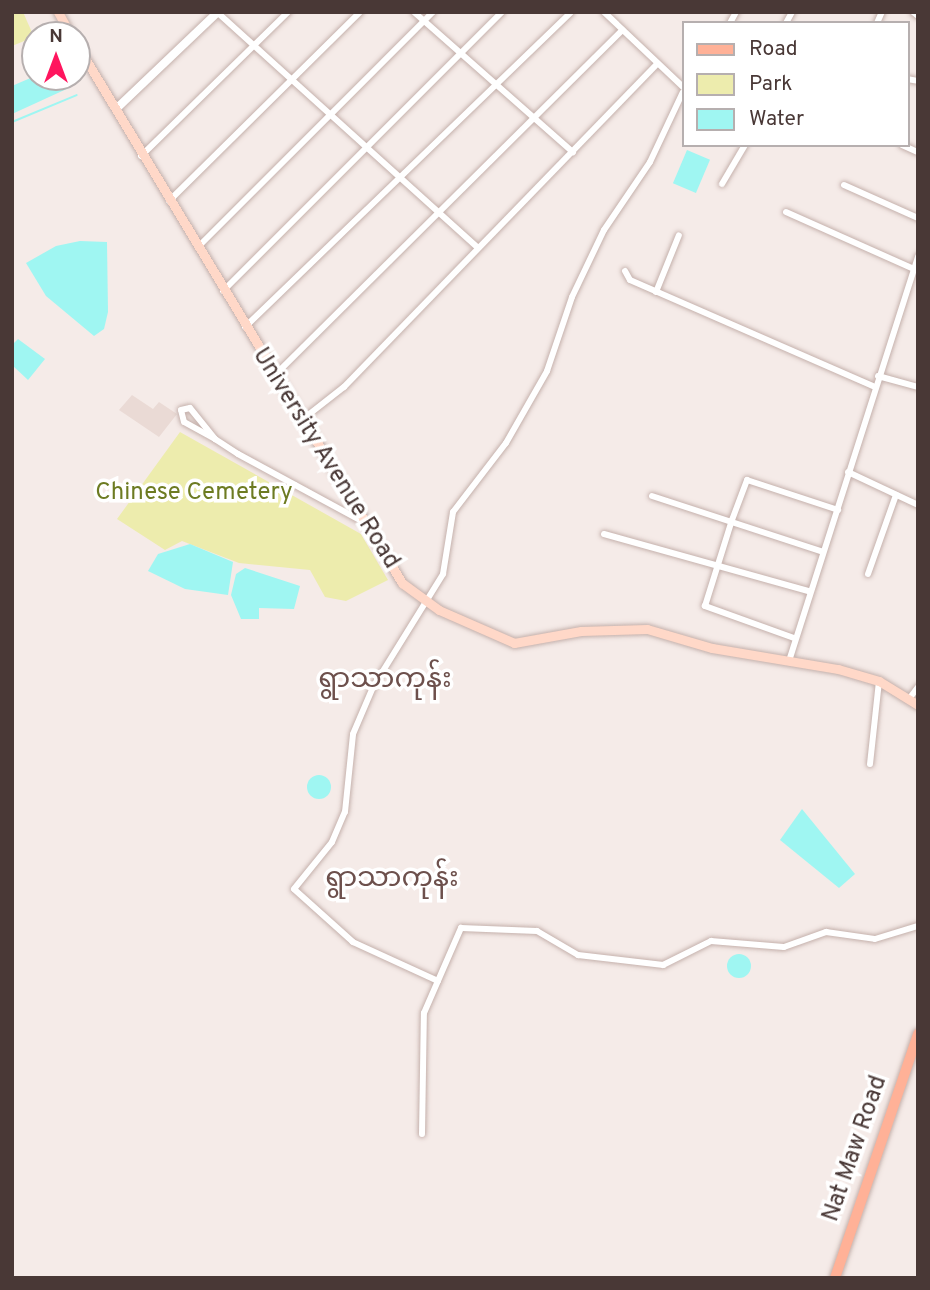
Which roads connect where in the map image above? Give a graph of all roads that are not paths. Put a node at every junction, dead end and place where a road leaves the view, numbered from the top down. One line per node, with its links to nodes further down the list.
1 (218, 12): 13 (street); 21 (street)
2 (288, 12): 13 (street)
3 (360, 12): 17 (street)
4 (414, 12): 11 (street)
5 (433, 12): 11 (street)
6 (502, 12): 14 (street)
7 (570, 12): 18 (street)
8 (604, 12): 12 (street)
9 (913, 12): 10 (street)
10 (918, 16)
11 (424, 22): 14 (street); 22 (street)
12 (622, 30): 15 (street); 23 (street)
13 (252, 48): 17 (street); 27 (street)
14 (462, 54): 18 (street); 25 (street)
15 (656, 65): 19 (street); 26 (street)
16 (91, 68): 21 (main road, University Avenue Road)
17 (288, 81): 22 (street); 31 (street)
18 (500, 85): 23 (street); 28 (street)
19 (682, 89)
20 (682, 92): 62 (street)
21 (116, 109): 27 (main road, University Avenue Road)
22 (327, 115): 25 (street); 37 (street)
23 (536, 116): 26 (street); 33 (street)
24 (744, 147): 29 (street)
25 (366, 148): 28 (street); 41 (street)
26 (573, 152): 36 (street)
27 (141, 156): 31 (main road, University Avenue Road)
28 (402, 181): 33 (street); 43 (street)
29 (722, 184)
30 (844, 185): 34 (street)
31 (169, 201): 37 (main road, University Avenue Road)
32 (786, 212): 39 (street)
33 (439, 216): 36 (street); 44 (street)
34 (918, 218)
35 (679, 235): 42 (street)
36 (476, 246): 48 (street)
37 (197, 248): 41 (main road, University Avenue Road)
38 (918, 256): 39 (street)
39 (914, 269): 45 (street)
40 (625, 271): 42 (street)
41 (221, 292): 43 (main road, University Avenue Road)
42 (656, 292): 46 (street)
43 (245, 328): 44 (main road, University Avenue Road)
44 (274, 376): 48 (main road, University Avenue Road)
45 (878, 376): 46 (street); 47 (street)
46 (873, 386): 50 (street)
47 (918, 387)
48 (303, 419): 56 (main road, University Avenue Road)
49 (215, 439): 49 (street); 56 (street)
50 (848, 472): 51 (street); 54 (street)
51 (896, 495): 53 (street); 60 (street)
52 (652, 496): 55 (street)
53 (918, 505)
54 (838, 510): 55 (street); 58 (street)
55 (732, 520): 58 (street); 59 (street)
56 (369, 524): 62 (main road, University Avenue Road)
57 (604, 534): 59 (street)
58 (822, 552): 61 (street)
59 (718, 563): 61 (street); 63 (street)
60 (868, 574)
61 (808, 591): 63 (street)
62 (425, 601): 64 (main road, University Avenue Road); 70 (street)
63 (794, 638): 64 (street)
64 (789, 661): 65 (main road, University Avenue Road)
65 (879, 681): 67 (main road, University Avenue Road); 68 (street)
66 (918, 687): 67 (street)
67 (913, 702)
68 (870, 764)
69 (918, 926): 70 (street)
70 (438, 981): 72 (street)
71 (918, 1034): 73 (main road, Nat Maw Road)
72 (422, 1134)
73 (835, 1278)

